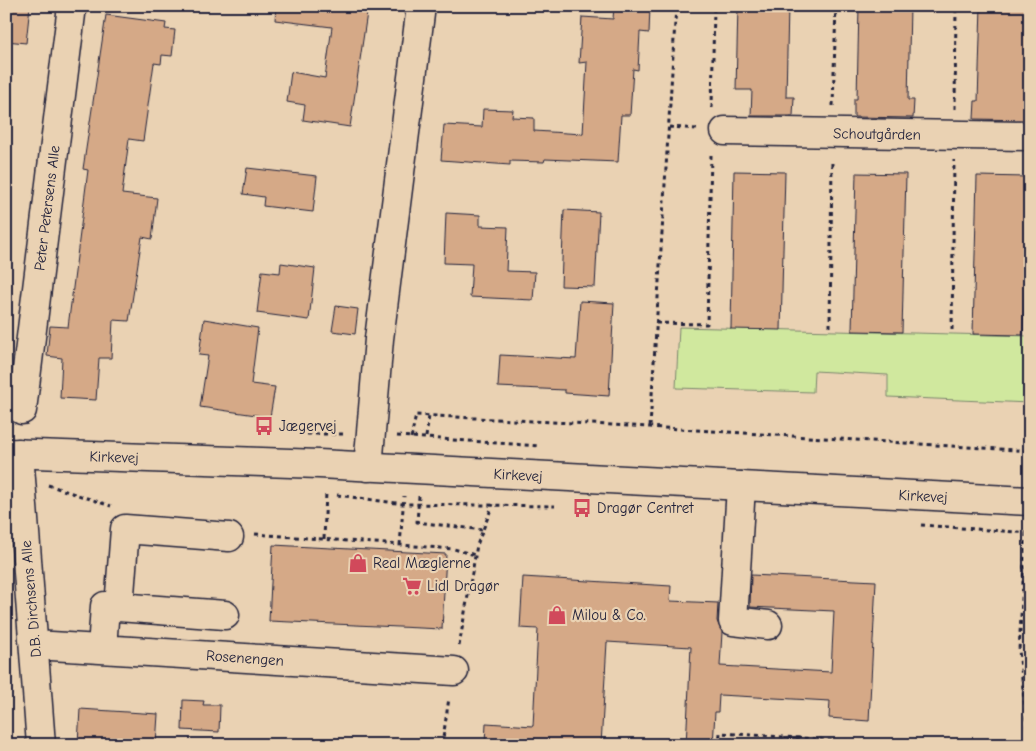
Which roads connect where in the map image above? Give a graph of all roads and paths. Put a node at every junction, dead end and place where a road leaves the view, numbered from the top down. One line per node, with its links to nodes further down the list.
1 (72, 6): 14 (street, Peter Petersens Alle)
2 (421, 6): 20 (street)
3 (676, 6): 11 (path)
4 (714, 6): 7 (path)
5 (836, 6): 8 (path)
6 (956, 6): 9 (path)
7 (716, 131): 8 (street, Schoutgården); 11 (path)
8 (833, 133): 9 (street, Schoutgården); 12 (path)
9 (954, 135): 10 (street, Schoutgården); 13 (path)
10 (1030, 136)
11 (656, 323): 16 (path)
12 (830, 327)
13 (952, 330)
14 (22, 410)
15 (429, 416): 16 (path)
16 (650, 427): 17 (path)
17 (1030, 451)
18 (16, 461): 19 (street, Kirkevej); 24 (path); 31 (street, D.B. Dirchsens Alle)
19 (327, 464): 20 (street, Kirkevej); 27 (path)
20 (368, 467): 21 (street, Kirkevej)
21 (741, 486): 22 (street, Kirkevej); 30 (street)
22 (1030, 501)
23 (493, 504): 27 (path)
24 (125, 529): 26 (street); 28 (street)
25 (1028, 533): 37 (path)
26 (229, 537): 27 (path)
27 (324, 539)
28 (119, 607): 29 (street); 32 (street)
29 (225, 615)
30 (768, 625)
31 (35, 645): 32 (street, Rosenengen); 34 (street, D.B. Dirchsens Alle)
32 (102, 649): 33 (street, Rosenengen)
33 (454, 671)
34 (41, 745)
35 (719, 745): 36 (path)
36 (908, 745)
37 (1029, 745)

